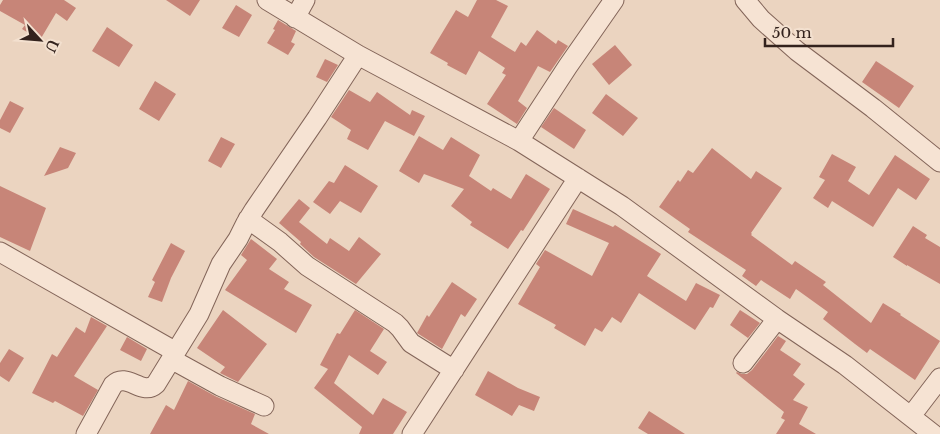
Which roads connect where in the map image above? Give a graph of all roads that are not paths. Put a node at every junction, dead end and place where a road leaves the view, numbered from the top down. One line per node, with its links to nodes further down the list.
1 (267, 0): 5 (street)
2 (305, 0): 5 (street)
3 (614, 0): 7 (street)
4 (745, 0): 8 (street)
5 (295, 18): 6 (street)
6 (358, 55): 7 (street); 10 (street)
7 (519, 141): 9 (street)
8 (940, 162)
9 (578, 178): 12 (street); 15 (street)
10 (248, 219): 13 (street); 15 (street)
11 (0, 252): 13 (street)
12 (777, 319): 14 (street); 18 (street)
13 (173, 356): 17 (street); 19 (street)
14 (743, 363)
15 (454, 370): 20 (street)
16 (940, 378): 18 (street)
17 (264, 406)
18 (911, 416): 21 (street)
19 (86, 434)
20 (412, 434)
21 (933, 434)

